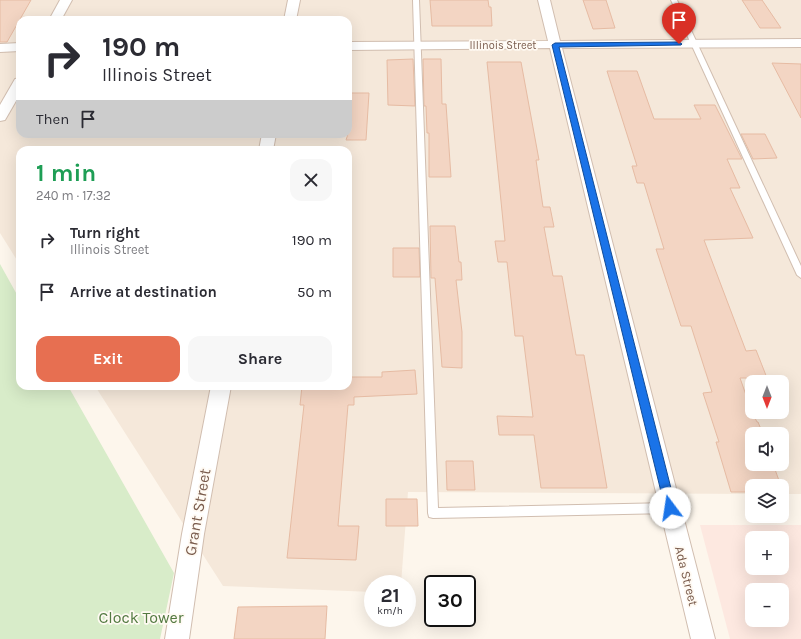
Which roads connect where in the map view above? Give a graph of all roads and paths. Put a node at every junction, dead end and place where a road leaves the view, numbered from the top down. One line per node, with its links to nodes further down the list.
1 (66, 0): 6 (street)
2 (294, 0): 7 (street)
3 (416, 0): 10 (lane)
4 (544, 0): 11 (street, Ada Street)
5 (674, 0): 9 (lane)
6 (57, 16)
7 (291, 16)
8 (801, 43): 9 (street, Illinois Street)
9 (695, 44): 11 (street, Illinois Street); 17 (lane)
10 (418, 45): 11 (street, Illinois Street); 12 (street, Illinois Street); 19 (lane)
11 (555, 45): 19 (street, Ada Street)
12 (352, 46)
13 (0, 48): 14 (street)
14 (16, 48)
15 (16, 89): 16 (street)
16 (0, 117)
17 (801, 275)
18 (220, 390): 20 (street, Grant Street)
19 (670, 508): 21 (street, Ada Street)
20 (177, 639)
21 (703, 639)

